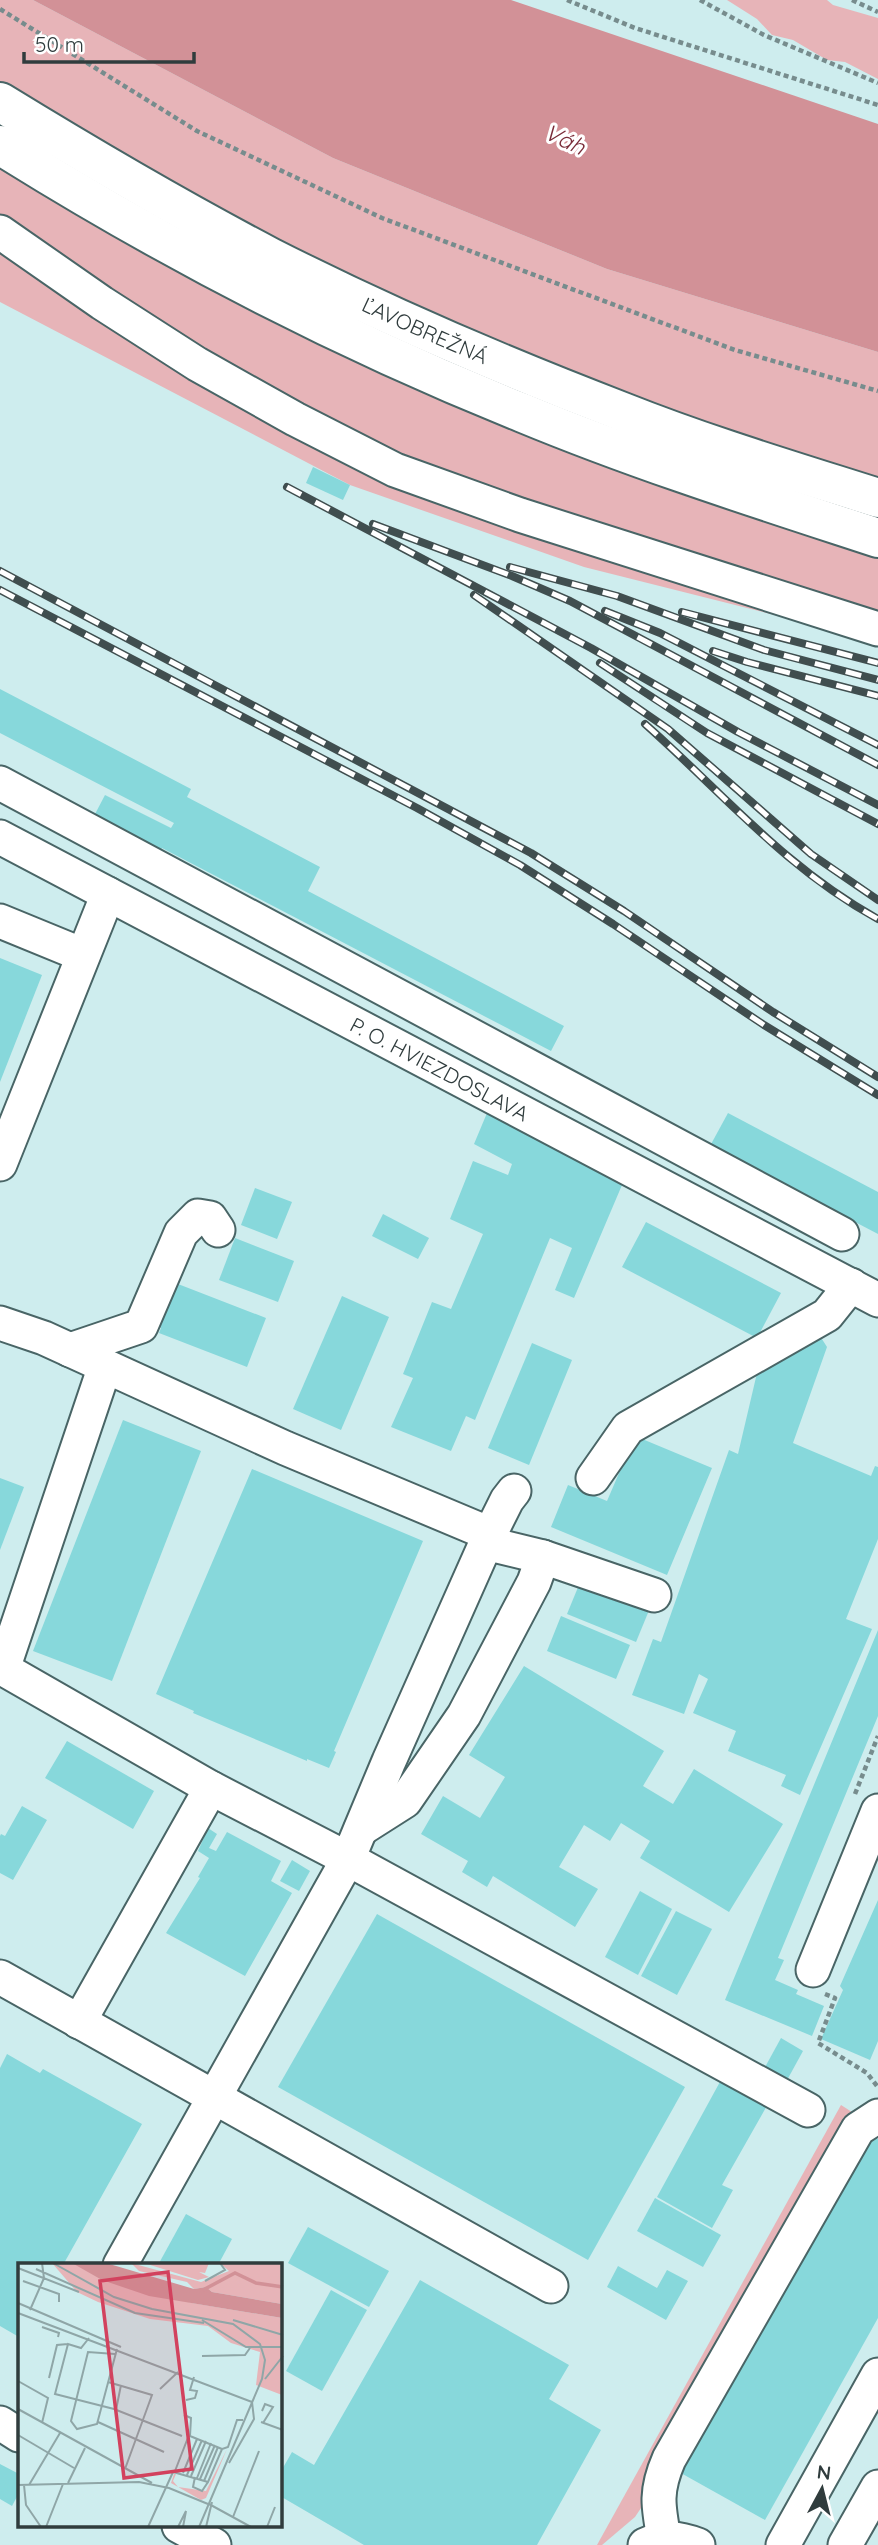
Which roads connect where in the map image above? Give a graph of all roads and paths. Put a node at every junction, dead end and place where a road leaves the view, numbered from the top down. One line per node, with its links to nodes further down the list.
1 (567, 0): 8 (path)
2 (700, 0): 6 (path)
3 (852, 0): 5 (path)
4 (0, 9): 11 (path)
5 (878, 12)
6 (878, 83)
7 (0, 102): 12 (main road, ĽAVOBREŽNÁ)
8 (878, 105)
9 (0, 145): 13 (main road, ĽAVOBREŽNÁ)
10 (0, 232): 14 (street)
11 (878, 391)
12 (878, 498)
13 (878, 538)
14 (878, 629)
15 (0, 783): 16 (street)
16 (94, 834): 18 (street); 24 (street)
17 (0, 837): 18 (street, P. O. HVIEZDOSLAVA)
18 (73, 876): 19 (street, P. O. HVIEZDOSLAVA)
19 (108, 894): 21 (street); 25 (street, P. O. HVIEZDOSLAVA)
20 (0, 921): 21 (street)
21 (83, 954): 22 (street)
22 (0, 1164)
23 (218, 1230): 27 (street)
24 (842, 1234)
25 (864, 1293): 29 (street)
26 (0, 1323): 27 (street)
27 (70, 1350): 28 (street)
28 (105, 1366): 31 (street); 34 (street)
29 (593, 1478)
30 (514, 1491): 31 (street)
31 (487, 1538): 32 (street); 37 (street)
32 (543, 1557): 33 (street); 37 (street)
33 (654, 1595)
34 (1, 1668): 35 (street)
35 (211, 1788): 37 (street); 40 (street)
36 (874, 1832): 38 (street)
37 (355, 1844): 41 (street); 42 (street)
38 (813, 1970)
39 (0, 1978): 40 (street)
40 (79, 2022): 41 (street)
41 (215, 2098): 44 (street); 45 (street)
42 (808, 2110)
43 (878, 2116): 52 (street)
44 (121, 2263)
45 (551, 2286)
46 (878, 2375): 51 (street)
47 (0, 2423): 48 (street)
48 (18, 2434)
49 (878, 2487): 55 (street)
50 (183, 2528): 53 (street)
51 (788, 2537)
52 (655, 2542): 54 (street)
53 (214, 2545)
54 (698, 2545)
55 (845, 2545)

